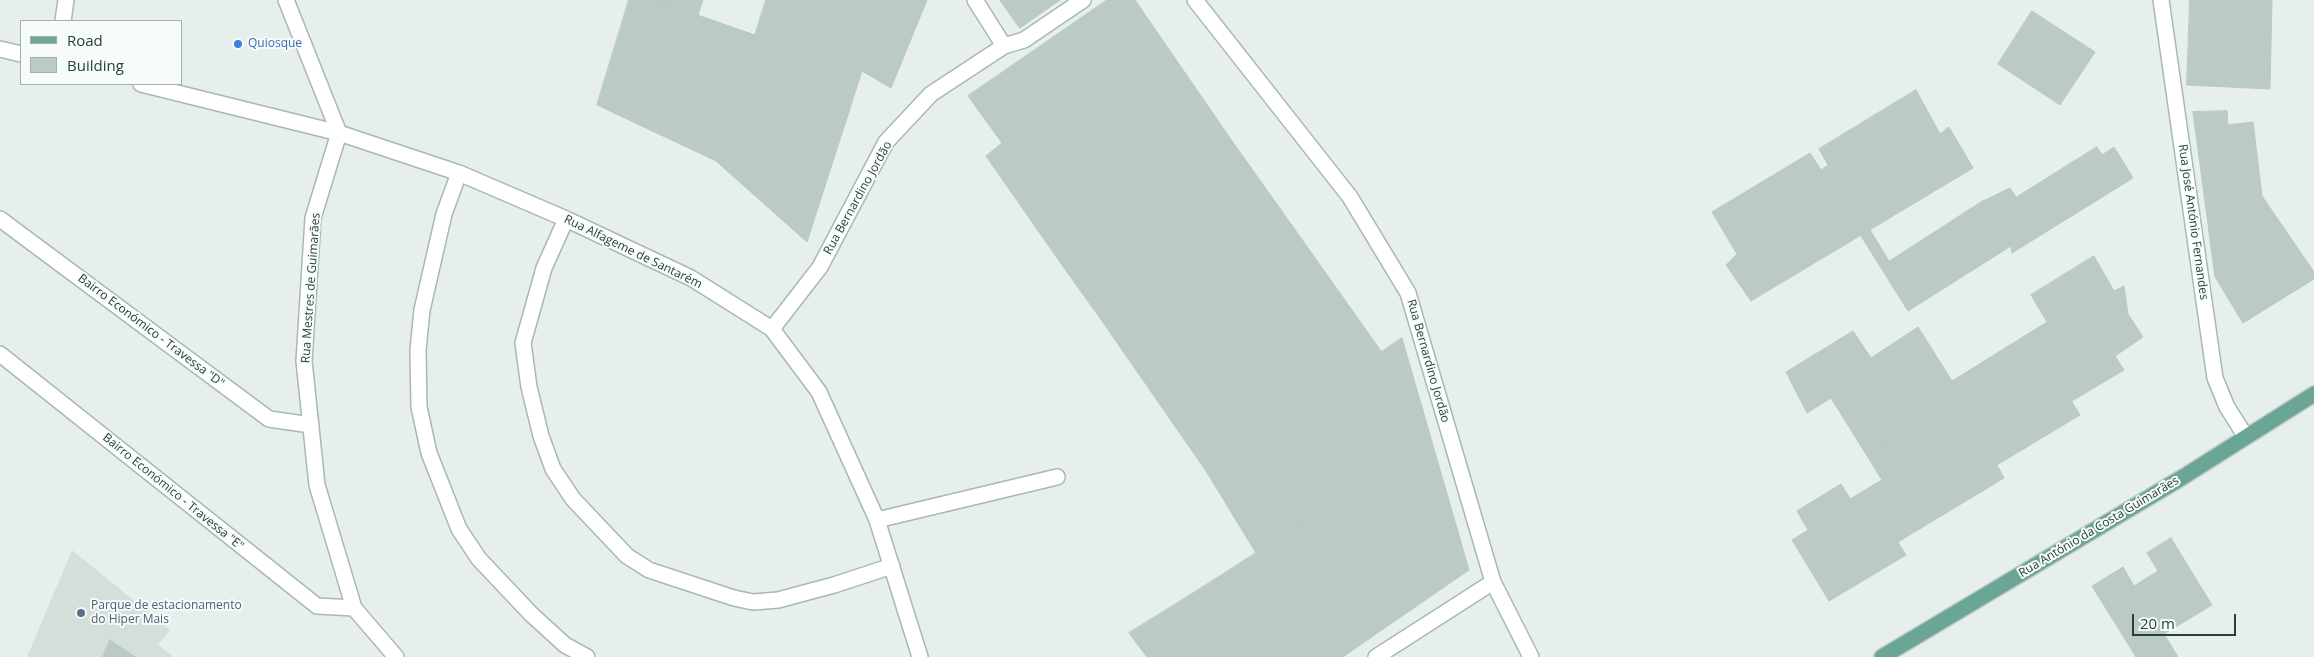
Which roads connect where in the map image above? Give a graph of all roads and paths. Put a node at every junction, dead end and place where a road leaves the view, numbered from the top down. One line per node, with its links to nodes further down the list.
1 (66, 0): 7 (street)
2 (286, 0): 12 (street)
3 (975, 0): 8 (street)
4 (1083, 0): 8 (street, Rua Bernardino Jordão)
5 (1195, 0): 24 (street, Rua Bernardino Jordão)
6 (2161, 0): 20 (street, Rua José António Fernandes)
7 (63, 20)
8 (1004, 46): 16 (street, Rua Bernardino Jordão)
9 (0, 49): 10 (street)
10 (20, 54)
11 (146, 85): 12 (street, Rua Alfageme de Santarém)
12 (340, 133): 13 (street, Rua Alfageme de Santarém); 19 (street, Rua Mestres de Guimarães)
13 (459, 172): 14 (street, Rua Alfageme de Santarém); 27 (street)
14 (566, 218): 16 (street, Rua Alfageme de Santarém); 23 (street)
15 (0, 219): 19 (street, Bairro Económico - Travessa "D")
16 (772, 329): 22 (street, Rua Alfageme de Santarém)
17 (0, 354): 25 (street, Bairro Económico - Travessa "E")
18 (2314, 394): 20 (main road, Rua António da Costa Guimarães)
19 (311, 425): 25 (street, Rua Mestres de Guimarães)
20 (2246, 437): 31 (main road, Rua António da Costa Guimarães)
21 (1057, 477): 22 (street)
22 (877, 520): 23 (street, Rua Alfageme de Santarém)
23 (892, 566): 28 (street, Rua Alfageme de Santarém)
24 (1493, 582): 29 (street); 30 (street, Rua Bernardino Jordão)
25 (354, 608): 26 (street, Rua Mestres de Guimarães)
26 (396, 657)
27 (587, 657)
28 (920, 657)
29 (1376, 657)
30 (1531, 657)
31 (1882, 657)

